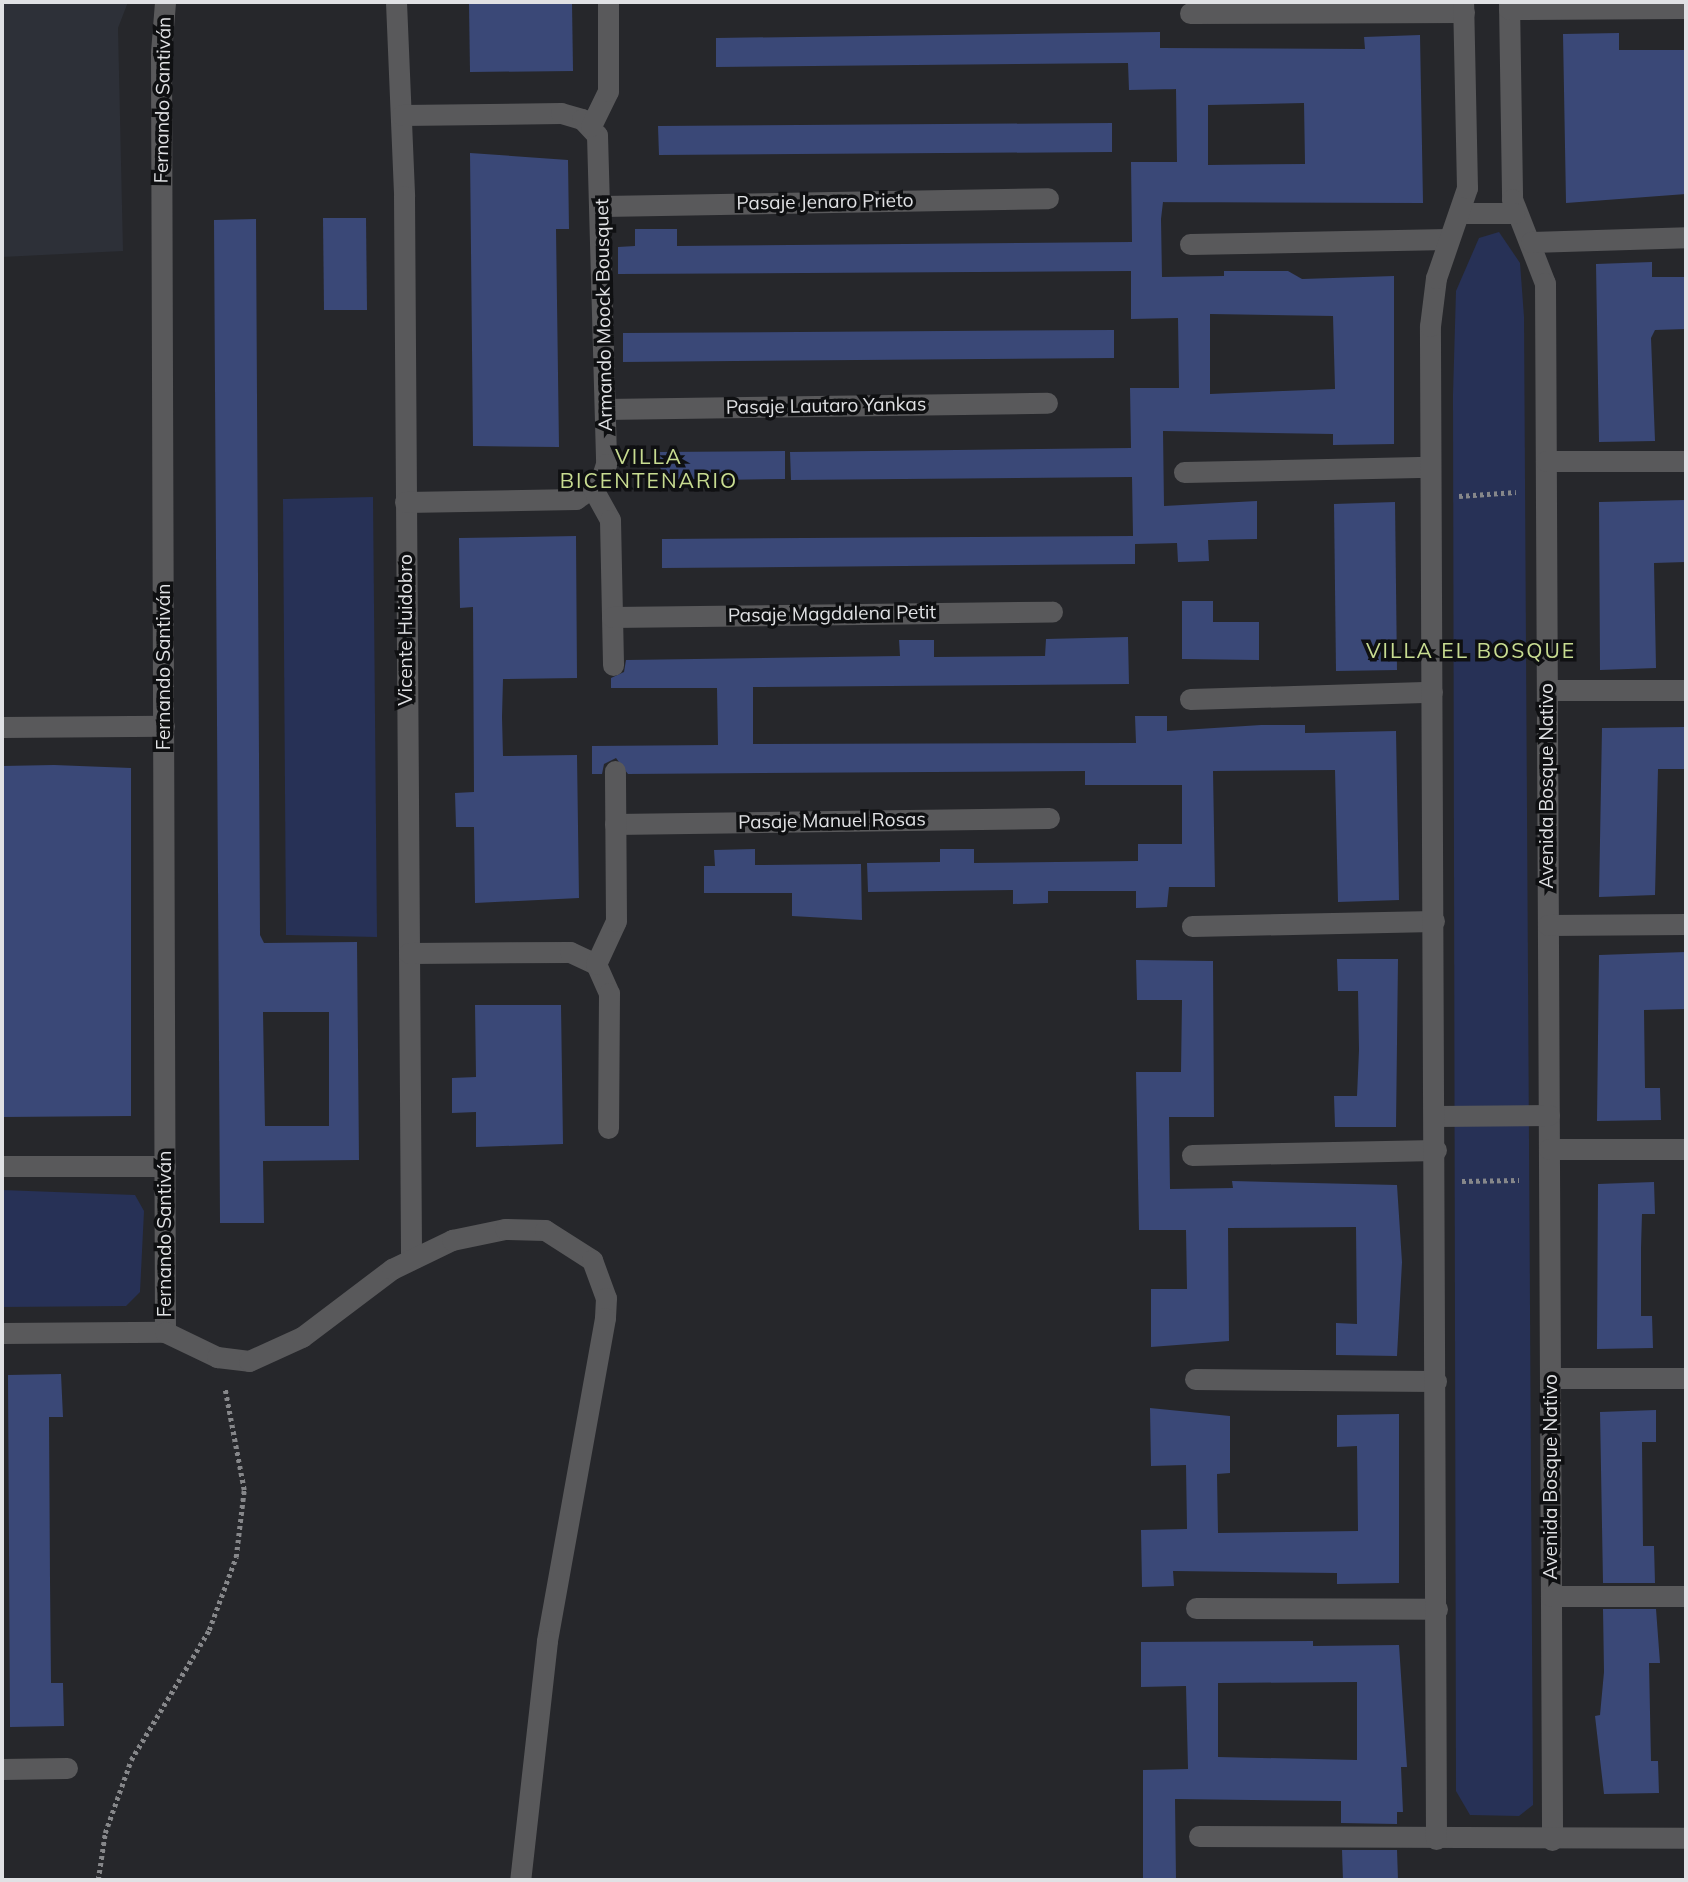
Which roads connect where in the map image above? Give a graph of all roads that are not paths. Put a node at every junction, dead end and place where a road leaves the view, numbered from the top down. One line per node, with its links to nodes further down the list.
1 (166, 2): 34 (street, Fernando Santiván)
2 (396, 2): 8 (street, Vicente Huidobro)
3 (607, 2): 9 (street)
4 (1509, 5): 6 (street); 12 (street, Avenida Bosque Nativo)
5 (1464, 7): 7 (street); 13 (street)
6 (1686, 8)
7 (1190, 13)
8 (402, 115): 9 (street); 25 (street, Vicente Huidobro)
9 (591, 126): 11 (street, Armando Moock Bousquet)
10 (1048, 198): 11 (street, Pasaje Jenaro Prieto)
11 (603, 206): 19 (street, Armando Moock Bousquet)
12 (1514, 212): 13 (street); 16 (street, Avenida Bosque Nativo)
13 (1459, 213): 15 (street)
14 (1686, 237): 16 (street)
15 (1448, 239): 17 (street); 22 (street)
16 (1531, 242): 20 (street, Avenida Bosque Nativo)
17 (1190, 244)
18 (1047, 403): 19 (street, Pasaje Lautaro Yankas)
19 (606, 409): 24 (street, Armando Moock Bousquet)
20 (1546, 461): 21 (street); 29 (street, Avenida Bosque Nativo)
21 (1686, 461)
22 (1430, 467): 23 (street); 31 (street)
23 (1184, 472)
24 (593, 489): 25 (street); 27 (street)
25 (405, 502): 42 (street, Vicente Huidobro)
26 (1052, 612): 27 (street, Pasaje Magdalena Petit)
27 (612, 617): 28 (street)
28 (613, 665)
29 (1547, 690): 30 (street); 40 (street, Avenida Bosque Nativo)
30 (1686, 690)
31 (1432, 692): 32 (street); 38 (street)
32 (1190, 699)
33 (2, 726): 34 (street)
34 (164, 726): 52 (street, Fernando Santiván)
35 (615, 771): 37 (street)
36 (1049, 818): 37 (street, Pasaje Manuel Rosas)
37 (615, 824): 43 (street)
38 (1434, 921): 41 (street); 45 (street)
39 (1686, 924): 40 (street)
40 (1548, 925): 44 (street, Avenida Bosque Nativo)
41 (1192, 926)
42 (408, 953): 43 (street); 53 (street, Vicente Huidobro)
43 (596, 964): 46 (street)
44 (1549, 1115): 45 (street); 47 (street, Avenida Bosque Nativo)
45 (1436, 1116): 49 (street)
46 (608, 1128)
47 (1549, 1149): 48 (street); 56 (street, Avenida Bosque Nativo)
48 (1686, 1149)
49 (1436, 1150): 50 (street); 59 (street)
50 (1192, 1155)
51 (2, 1166): 52 (street)
52 (165, 1166): 54 (street, Fernando Santiván)
53 (411, 1258): 54 (street); 70 (street)
54 (165, 1332): 55 (street)
55 (2, 1333)
56 (1550, 1378): 57 (street); 60 (street, Avenida Bosque Nativo)
57 (1686, 1378)
58 (1195, 1379): 59 (street)
59 (1436, 1381): 63 (street)
60 (1551, 1596): 61 (street); 69 (street, Avenida Bosque Nativo)
61 (1686, 1596)
62 (1196, 1608): 63 (street)
63 (1437, 1609): 68 (street)
64 (67, 1768): 65 (street)
65 (2, 1769)
66 (1199, 1836): 68 (street)
67 (1686, 1838): 69 (street)
68 (1436, 1839): 69 (street)
69 (1552, 1840)
70 (520, 1880)

